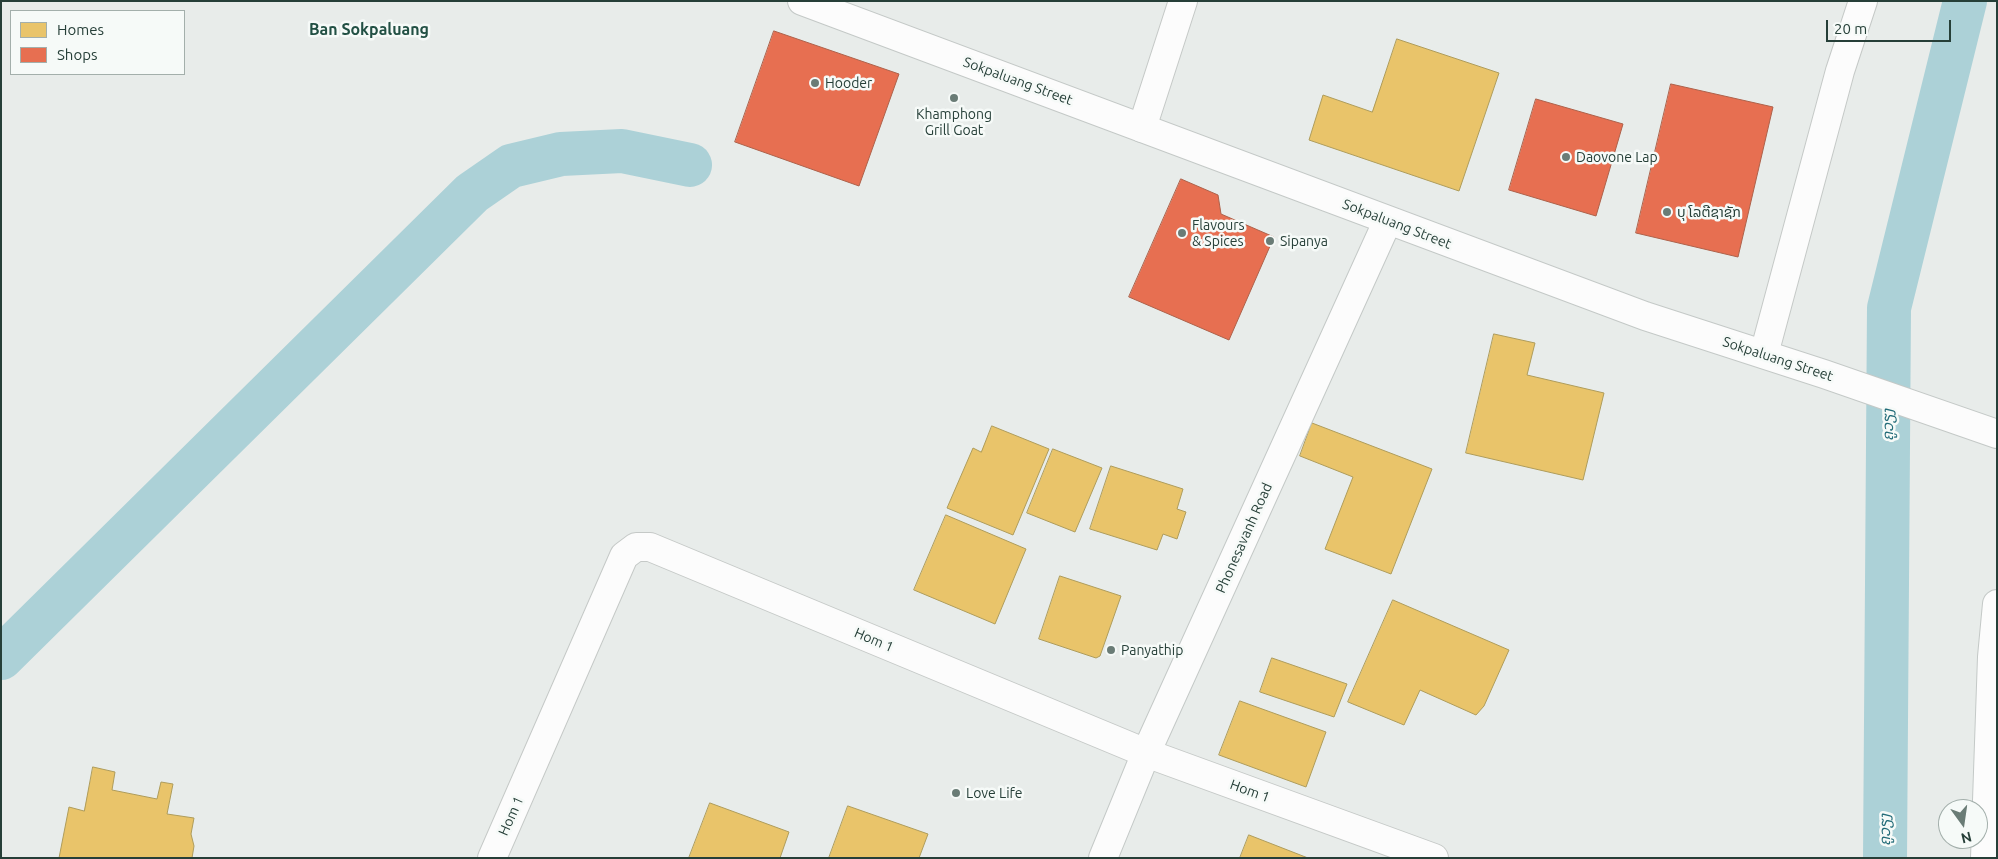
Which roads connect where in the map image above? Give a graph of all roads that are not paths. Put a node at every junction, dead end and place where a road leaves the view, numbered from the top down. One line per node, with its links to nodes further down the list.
1 (802, 1): 4 (street, Sokpaluang Street)
2 (1183, 1): 4 (street)
3 (1863, 1): 6 (street)
4 (1142, 128): 5 (street, Sokpaluang Street)
5 (1388, 220): 6 (street, Sokpaluang Street); 9 (street, Phonesavanh Road)
6 (1764, 354): 7 (street, Sokpaluang Street)
7 (1987, 430)
8 (1997, 604): 13 (street)
9 (1146, 753): 10 (street, Hom 1); 11 (street, Phonesavanh Road); 12 (street, Hom 1)
10 (492, 858)
11 (1103, 858)
12 (1434, 858)
13 (1985, 858)

